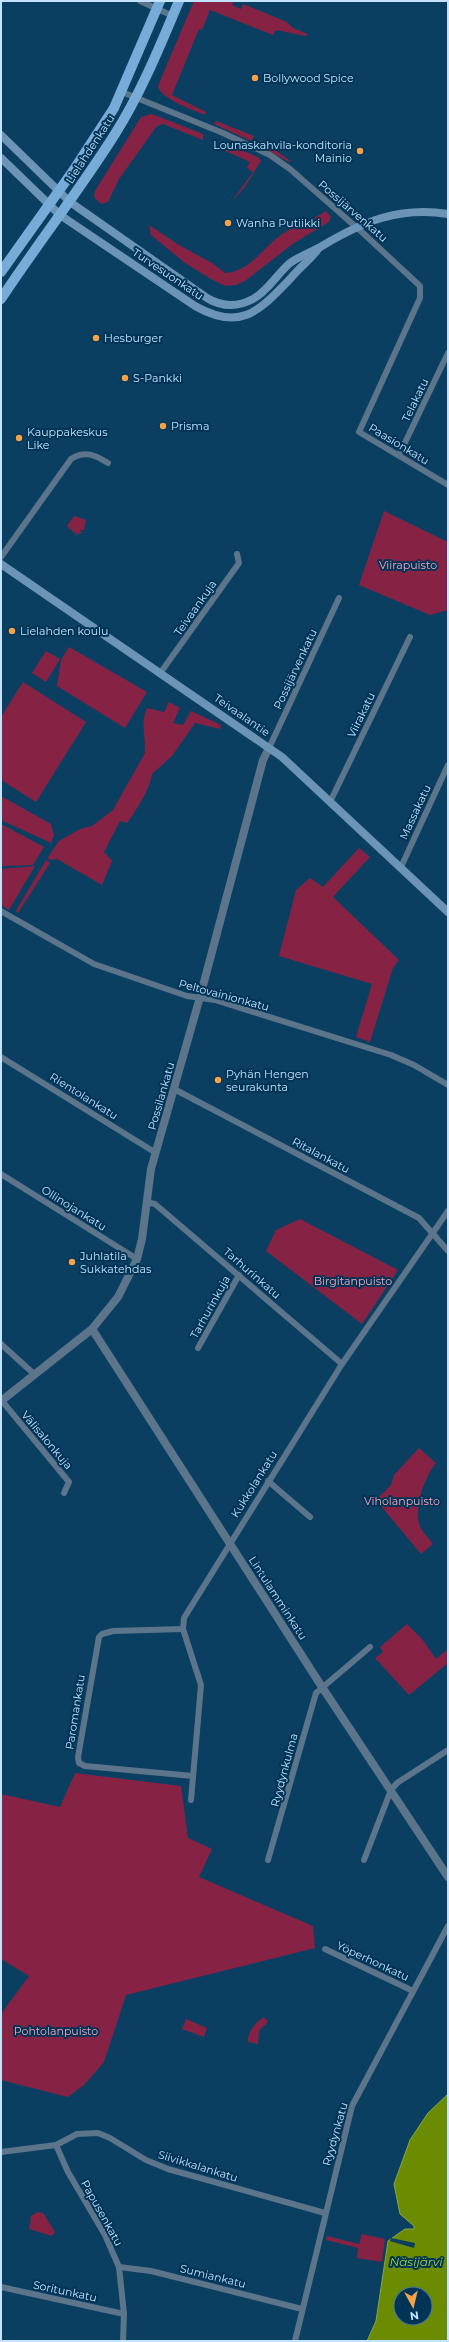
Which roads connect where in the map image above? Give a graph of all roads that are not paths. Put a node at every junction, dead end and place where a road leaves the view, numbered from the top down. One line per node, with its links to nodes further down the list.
1 (140, 1): 3 (street)
2 (179, 1): 4 (main road, Lielahdenkatu)
3 (158, 5): 4 (street); 5 (main road, Lielahdenkatu)
4 (173, 16): 6 (main road, Lielahdenkatu)
5 (122, 92): 6 (street, Possijärvenkatu); 9 (main road, Lielahdenkatu)
6 (135, 98): 10 (main road, Lielahdenkatu); 14 (street, Possijärvenkatu)
7 (1, 135): 9 (main road, Turvesuonkatu)
8 (1, 158): 11 (main road, Turvesuonkatu)
9 (58, 191): 10 (main road, Turvesuonkatu); 11 (main road, Lielahdenkatu)
10 (70, 202): 13 (main road, Lielahdenkatu); 15 (main road, Turvesuonkatu)
11 (48, 205): 13 (main road, Turvesuonkatu); 16 (main road, Lielahdenkatu)
12 (448, 214): 14 (main road, Turvesuonkatu)
13 (60, 215): 15 (main road, Turvesuonkatu); 17 (main road, Lielahdenkatu)
14 (355, 226): 15 (main road, Turvesuonkatu); 19 (street, Possijärvenkatu)
15 (320, 247)
16 (1, 272)
17 (1, 299)
18 (448, 353): 20 (street, Telakatu)
19 (360, 432): 20 (street, Paasionkatu)
20 (399, 455): 22 (street, Paasionkatu)
21 (108, 463): 24 (street)
22 (448, 485)
23 (237, 554): 28 (street, Teivaankuja)
24 (1, 557)
25 (1, 564): 28 (main road, Teivaalantie)
26 (339, 598): 29 (street, Possijärvenkatu)
27 (410, 637): 31 (street, Viirakatu)
28 (161, 672): 29 (main road, Teivaalantie)
29 (269, 748): 31 (main road, Teivaalantie); 35 (street, Possilankatu)
30 (448, 765): 32 (street, Massakatu)
31 (330, 802): 32 (main road, Teivaalantie)
32 (401, 868): 34 (main road, Teivaalantie)
33 (1, 911): 35 (street, Peltovainionkatu)
34 (448, 912)
35 (200, 997): 37 (street, Peltovainionkatu); 38 (street, Possilankatu)
36 (1, 1057): 39 (street, Rientolankatu)
37 (448, 1085)
38 (174, 1089): 39 (street, Possilankatu); 43 (street, Ritalankatu)
39 (156, 1153): 41 (street, Possilankatu)
40 (2, 1177): 45 (street, Ollinojankatu)
41 (146, 1202): 45 (street, Possilankatu); 46 (street, Tarhurinkatu)
42 (448, 1211): 43 (street, Kukkolankatu)
43 (432, 1234): 44 (street, Ritalankatu); 50 (street, Kukkolankatu)
44 (448, 1251)
45 (137, 1260): 47 (street, Possilankatu)
46 (239, 1275): 49 (street, Tarhurinkuja); 50 (street, Tarhurinkatu)
47 (92, 1329): 51 (street, Possilankatu); 56 (street, Lintulamminkatu)
48 (1, 1344): 51 (street)
49 (198, 1348)
50 (342, 1364): 53 (street, Kukkolankatu)
51 (34, 1374): 52 (street, Possilankatu)
52 (1, 1401): 54 (street, Välisalonkuja)
53 (268, 1481): 55 (street); 56 (street, Kukkolankatu)
54 (64, 1494)
55 (310, 1517)
56 (230, 1542): 57 (street, Kukkolankatu); 59 (street, Lintulamminkatu)
57 (184, 1629): 61 (street); 61 (street, Paromankatu)
58 (370, 1647): 59 (street, Ryydynkulma)
59 (322, 1687): 62 (street, Lintulamminkatu); 64 (street, Ryydynkulma)
60 (448, 1750): 62 (street)
61 (193, 1776): 63 (street)
62 (391, 1790): 65 (street); 66 (street, Lintulamminkatu)
63 (191, 1800)
64 (268, 1860)
65 (364, 1860)
66 (448, 1877)
67 (448, 1926): 69 (street, Ryydynkatu)
68 (325, 1949): 69 (street, Yöperhonkatu)
69 (413, 1991): 72 (street, Ryydynkatu)
70 (56, 2145): 71 (street, Siivikkalankatu); 72 (street, Siivikkalankatu); 73 (street, Papusenkatu)
71 (1, 2152)
72 (325, 2213): 75 (street, Ryydynkatu)
73 (119, 2267): 75 (street, Sumiankatu); 76 (street, Papusenkatu)
74 (1, 2287): 76 (street, Soritunkatu)
75 (302, 2309): 78 (street, Ryydynkatu)
76 (124, 2314): 77 (street, Papusenkatu)
77 (123, 2341)
78 (295, 2341)

